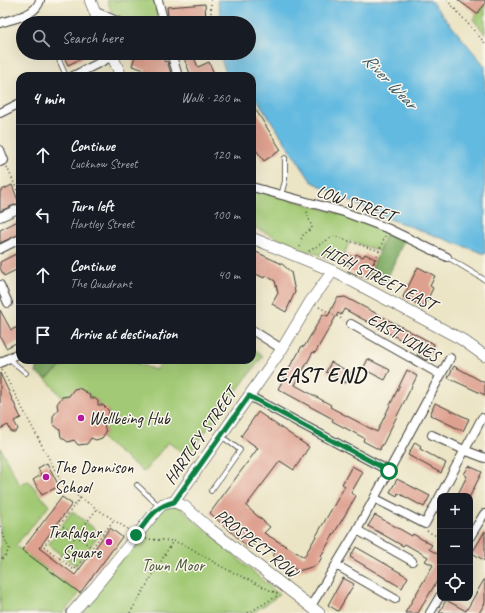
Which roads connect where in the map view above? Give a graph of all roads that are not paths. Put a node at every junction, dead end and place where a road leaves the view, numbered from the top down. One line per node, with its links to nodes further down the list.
1 (40, 0): 5 (street)
2 (90, 0): 4 (street)
3 (158, 0): 8 (street)
4 (94, 11): 6 (street); 7 (street)
5 (20, 16)
6 (96, 16)
7 (105, 16)
8 (162, 16)
9 (16, 18): 10 (street)
10 (0, 23)
11 (59, 60): 15 (lane)
12 (103, 60): 16 (street)
13 (114, 60): 17 (street)
14 (173, 60): 18 (street)
15 (64, 72)
16 (80, 72)
17 (119, 72)
18 (177, 72)
19 (16, 105): 20 (street)
20 (0, 113)
21 (0, 150): 23 (street)
22 (285, 158): 25 (lane)
23 (2, 161)
24 (256, 188): 25 (street, LOW STREET)
25 (280, 195): 31 (street, LOW STREET)
26 (16, 210): 27 (street)
27 (0, 217)
28 (256, 240): 32 (street, HIGH STREET EAST)
29 (16, 241): 30 (street)
30 (0, 249)
31 (447, 257): 33 (lane)
32 (333, 271): 38 (street, HARTLEY STREET); 40 (street, HIGH STREET EAST)
33 (485, 280)
34 (0, 285): 35 (street)
35 (8, 303)
36 (352, 324): 45 (street, EAST VINES)
37 (256, 333): 38 (street)
38 (282, 349): 46 (street, HARTLEY STREET)
39 (16, 354): 41 (street)
40 (485, 356)
41 (8, 358): 43 (street); 44 (lane)
42 (450, 358): 45 (street)
43 (0, 363)
44 (26, 373)
45 (441, 376): 52 (street)
46 (249, 396): 49 (street, HARTLEY STREET); 52 (street)
47 (482, 418): 50 (street)
48 (432, 435): 50 (street)
49 (221, 436): 54 (lane); 56 (street, HARTLEY STREET)
50 (464, 450): 51 (street); 55 (street)
51 (485, 458)
52 (389, 471): 55 (street)
53 (137, 485): 57 (lane)
54 (211, 491)
55 (374, 498): 59 (street)
56 (174, 502): 57 (street); 65 (street, PROSPECT ROW)
57 (160, 507): 66 (street)
58 (485, 514): 60 (street)
59 (357, 530): 61 (street); 62 (street)
60 (473, 532)
61 (412, 561)
62 (336, 566): 63 (street); 65 (street)
63 (395, 599)
64 (437, 601): 67 (street)
65 (315, 610)
66 (72, 613)
67 (430, 613)

